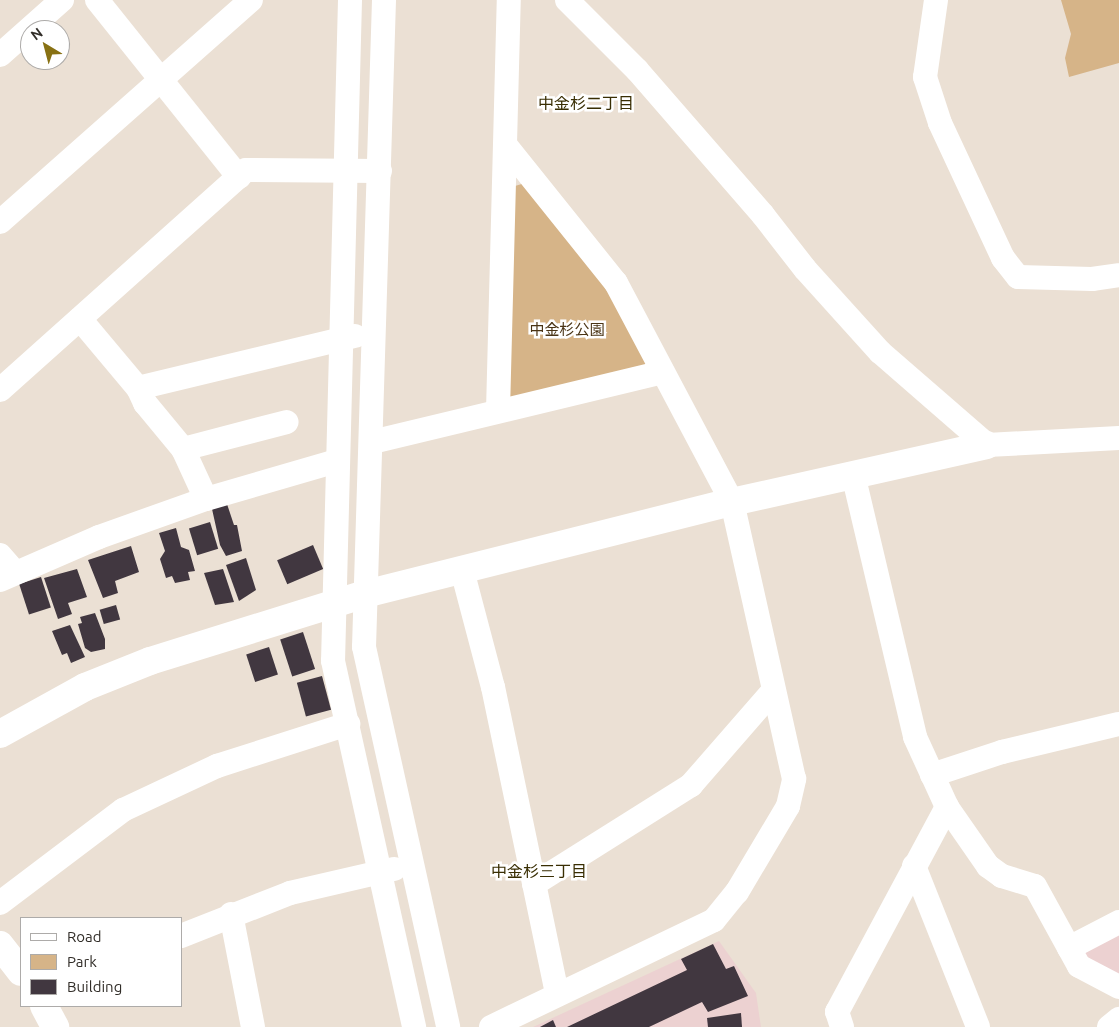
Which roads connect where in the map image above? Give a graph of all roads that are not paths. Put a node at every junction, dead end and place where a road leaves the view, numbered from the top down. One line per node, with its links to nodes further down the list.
1 (62, 0): 9 (street)
2 (97, 0): 10 (street)
3 (251, 0): 10 (street)
4 (350, 0): 12 (street)
5 (384, 0): 13 (street)
6 (509, 0): 11 (street)
7 (567, 0): 27 (street)
8 (936, 0): 16 (street)
9 (0, 55)
10 (160, 79): 14 (street); 15 (street)
11 (507, 147): 20 (street); 23 (street)
12 (344, 171): 13 (street); 14 (street); 19 (street)
13 (380, 171): 18 (street)
14 (238, 177): 17 (street)
15 (0, 222)
16 (1119, 275)
17 (80, 319): 21 (street); 22 (street)
18 (372, 335): 19 (street); 26 (street)
19 (342, 337): 21 (street); 29 (street)
20 (663, 372): 23 (street); 32 (street)
21 (138, 388): 28 (street)
22 (0, 390)
23 (498, 411): 26 (street)
24 (287, 422): 28 (street)
25 (1119, 438): 27 (street)
26 (372, 442): 35 (street)
27 (987, 445): 30 (street)
28 (182, 449): 31 (street)
29 (337, 461): 31 (street); 36 (street)
30 (853, 474): 32 (street); 41 (street)
31 (206, 499): 33 (street)
32 (732, 502): 34 (street); 37 (street)
33 (5, 569)
34 (462, 570): 35 (street); 46 (street)
35 (364, 594): 36 (street); 43 (street)
36 (335, 604): 38 (street); 40 (street)
37 (774, 691): 46 (street); 55 (street)
38 (348, 724): 45 (street); 47 (street)
39 (1119, 724): 41 (street)
40 (0, 734)
41 (932, 775): 42 (street)
42 (947, 808): 44 (street); 52 (street)
43 (412, 865): 45 (street); 59 (street)
44 (914, 866): 61 (street); 62 (street)
45 (379, 872): 48 (street); 58 (street)
46 (534, 884): 55 (street)
47 (0, 903)
48 (231, 914): 50 (street); 57 (street)
49 (1119, 922): 52 (street)
50 (182, 936)
51 (0, 945): 53 (street)
52 (1069, 948): 54 (street)
53 (20, 971)
54 (1119, 987)
55 (557, 994): 60 (street)
56 (1119, 1019): 63 (street)
57 (253, 1027)
58 (414, 1027)
59 (448, 1027)
60 (491, 1027)
61 (842, 1027)
62 (978, 1027)
63 (1108, 1027)

